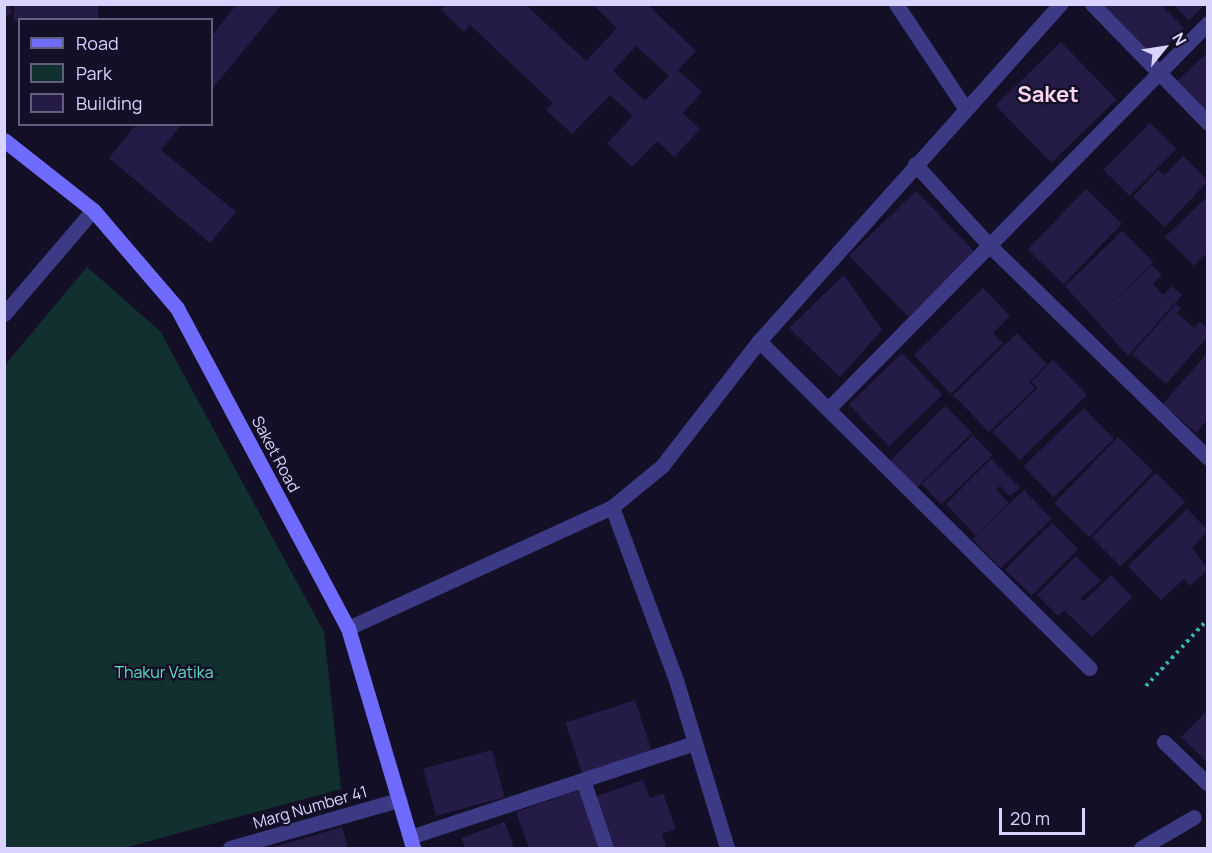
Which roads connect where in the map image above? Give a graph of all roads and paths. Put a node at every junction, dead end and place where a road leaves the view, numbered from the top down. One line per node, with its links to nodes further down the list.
1 (896, 4): 6 (street)
2 (1060, 4): 6 (street)
3 (1092, 4): 5 (street)
4 (1208, 23): 5 (street)
5 (1159, 73): 7 (street); 11 (street)
6 (965, 108): 9 (street)
7 (1208, 123)
8 (4, 140): 10 (street, Saket Road)
9 (915, 164): 11 (street); 13 (street)
10 (93, 210): 12 (street); 18 (street, Saket Road)
11 (989, 245): 14 (street); 15 (street)
12 (4, 314)
13 (759, 341): 14 (street); 16 (street)
14 (828, 409): 19 (street)
15 (1208, 458)
16 (612, 507): 18 (street); 22 (street)
17 (1208, 619): 20 (path)
18 (348, 628): 25 (street, Saket Road)
19 (1089, 668)
20 (1146, 686)
21 (1164, 742): 24 (street)
22 (695, 743): 23 (street); 31 (street)
23 (583, 780): 27 (street); 30 (street)
24 (1208, 784)
25 (399, 800): 27 (street, Saket Road); 28 (street, Marg Number 41)
26 (1194, 817): 32 (street)
27 (412, 843)
28 (250, 846): 29 (street, Marg Number 41)
29 (230, 849)
30 (606, 849)
31 (727, 849)
32 (1141, 849)

